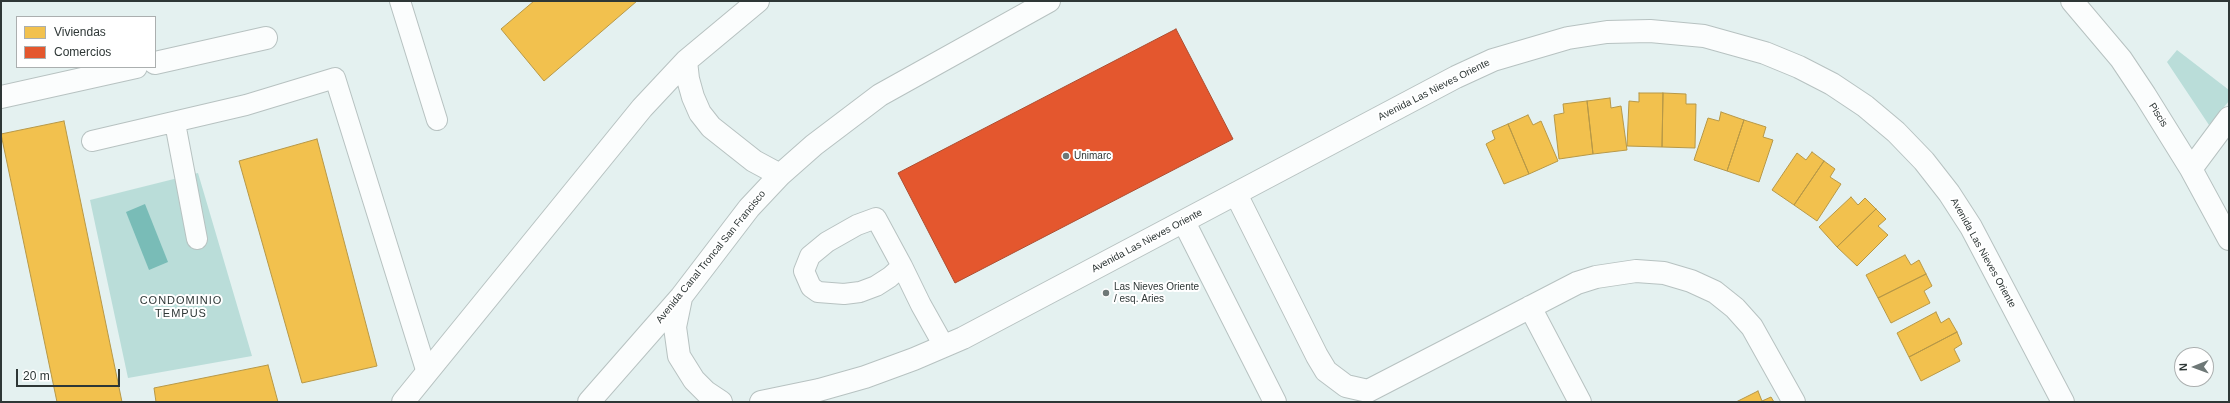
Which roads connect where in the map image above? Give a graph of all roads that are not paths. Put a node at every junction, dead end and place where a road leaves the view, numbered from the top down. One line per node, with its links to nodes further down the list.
1 (400, 1): 11 (lane)
2 (758, 1): 6 (street)
3 (1049, 1): 15 (street, Avenida Canal Troncal San Francisco)
4 (2072, 1): 14 (street, Piscis)
5 (266, 38): 7 (street)
6 (686, 61): 15 (street); 24 (street)
7 (156, 63)
8 (132, 68): 9 (street)
9 (1, 97)
10 (2229, 118): 14 (street)
11 (437, 120)
12 (175, 122): 13 (lane); 18 (lane); 24 (lane)
13 (92, 141)
14 (2191, 169): 19 (street, Piscis)
15 (780, 175): 21 (street, Avenida Canal Troncal San Francisco)
16 (1236, 194): 17 (street, Avenida Las Nieves Oriente); 25 (street); 33 (street, Avenida Las Nieves Oriente)
17 (1184, 222): 23 (street, Avenida Las Nieves Oriente); 30 (street)
18 (197, 239)
19 (2229, 239)
20 (902, 266): 20 (lane); 23 (lane)
21 (681, 297): 27 (street, Avenida Canal Troncal San Francisco); 28 (street)
22 (1530, 307): 25 (street); 31 (street); 32 (street)
23 (944, 346): 29 (street, Avenida Las Nieves Oriente)
24 (428, 373): 26 (street)
25 (1371, 396)
26 (403, 402)
27 (589, 402)
28 (721, 402)
29 (761, 402)
30 (1275, 402)
31 (1580, 402)
32 (1794, 402)
33 (2063, 402)

